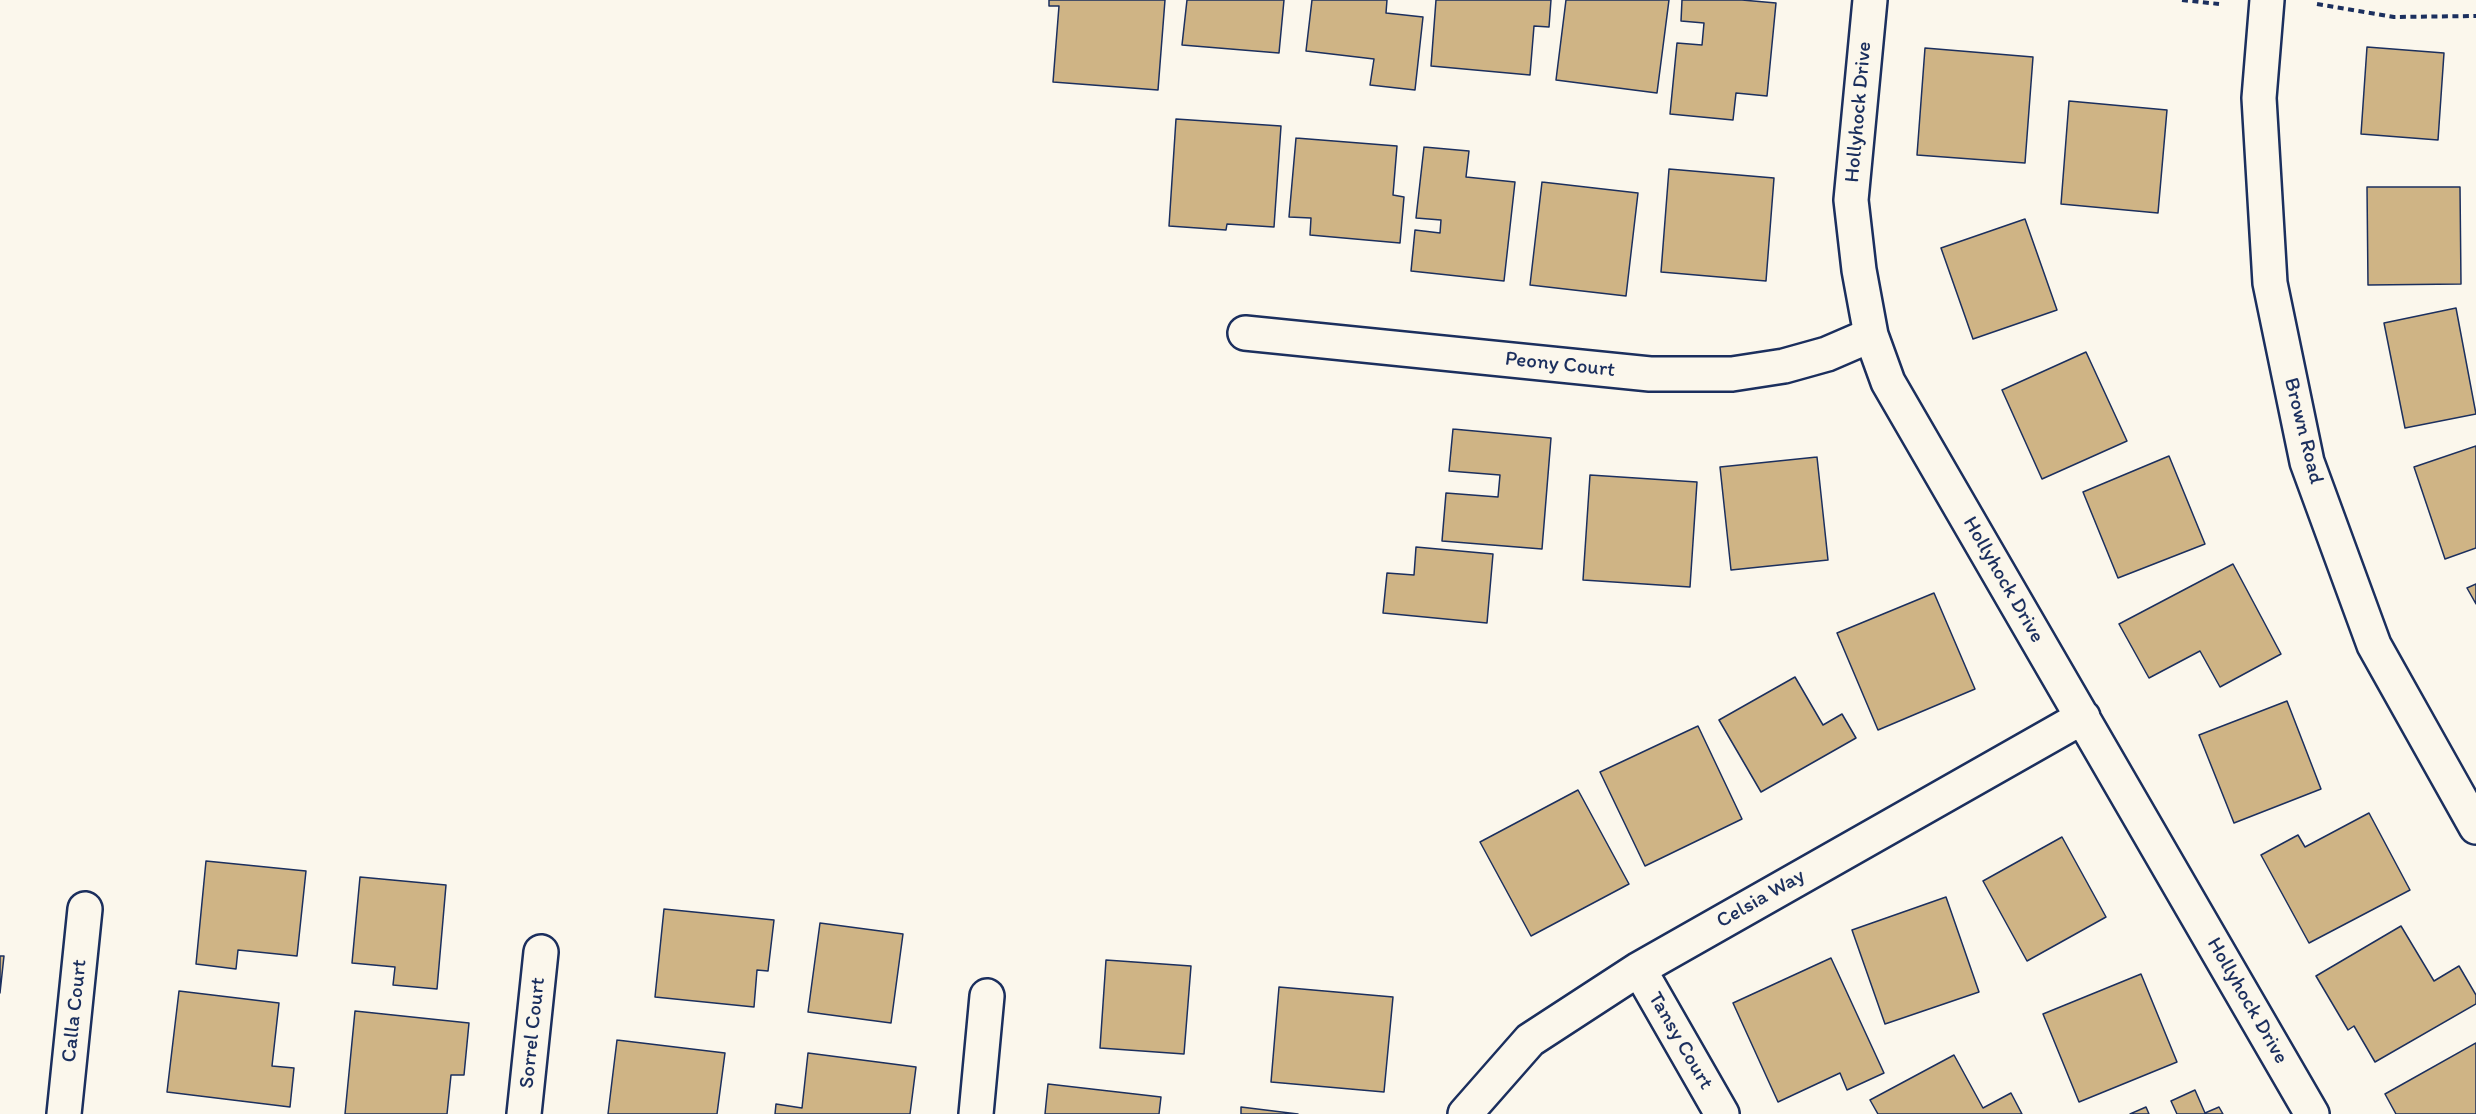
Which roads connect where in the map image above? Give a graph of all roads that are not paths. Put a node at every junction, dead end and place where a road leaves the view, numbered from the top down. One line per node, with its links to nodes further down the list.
1 (1870, 0): 4 (street, Hollyhock Drive)
2 (2267, 0): 6 (street, Brown Road)
3 (1245, 333): 4 (street, Peony Court)
4 (1871, 335): 5 (street, Hollyhock Drive)
5 (2083, 717): 9 (street, Celsia Way); 16 (street, Hollyhock Drive)
6 (2476, 827)
7 (85, 909): 11 (street, Calla Court)
8 (541, 952): 12 (street, Sorrel Court)
9 (1639, 969): 14 (street, Celsia Way); 15 (street, Tansy Court)
10 (987, 996): 13 (street)
11 (64, 1114)
12 (524, 1114)
13 (976, 1114)
14 (1465, 1114)
15 (1722, 1114)
16 (2312, 1114)

